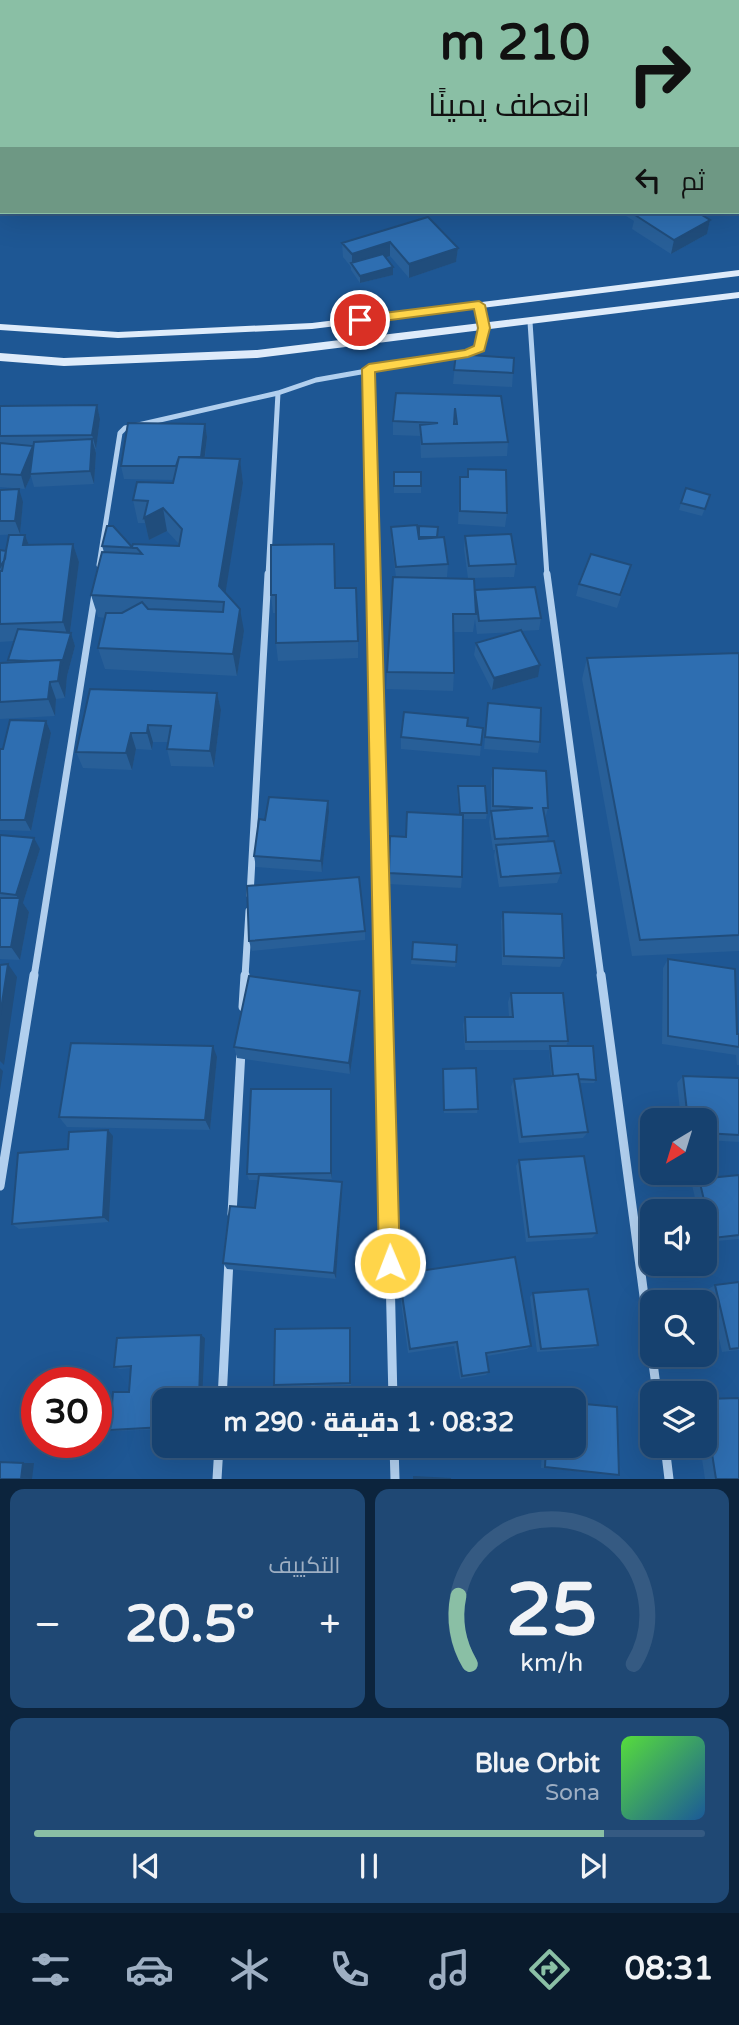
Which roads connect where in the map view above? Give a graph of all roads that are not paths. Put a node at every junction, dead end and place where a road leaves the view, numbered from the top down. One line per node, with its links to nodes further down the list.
1 (739, 273): 3 (main road)
2 (739, 295): 4 (main road)
3 (479, 305): 5 (main road); 6 (street)
4 (530, 322): 6 (main road); 17 (street)
5 (0, 327)
6 (484, 328): 7 (main road); 8 (street)
7 (0, 357)
8 (369, 369): 9 (street); 19 (street)
9 (278, 393): 10 (street); 12 (street)
10 (99, 570)
11 (96, 584): 14 (street)
12 (243, 1014)
13 (242, 1041): 15 (street)
14 (0, 1186)
15 (232, 1221)
16 (230, 1248): 18 (street)
17 (655, 1381)
18 (223, 1388)
19 (393, 1388)
20 (218, 1458): 23 (street)
21 (394, 1458): 24 (street)
22 (666, 1458): 25 (street)
23 (217, 1479)
24 (394, 1479)
25 (669, 1479)

